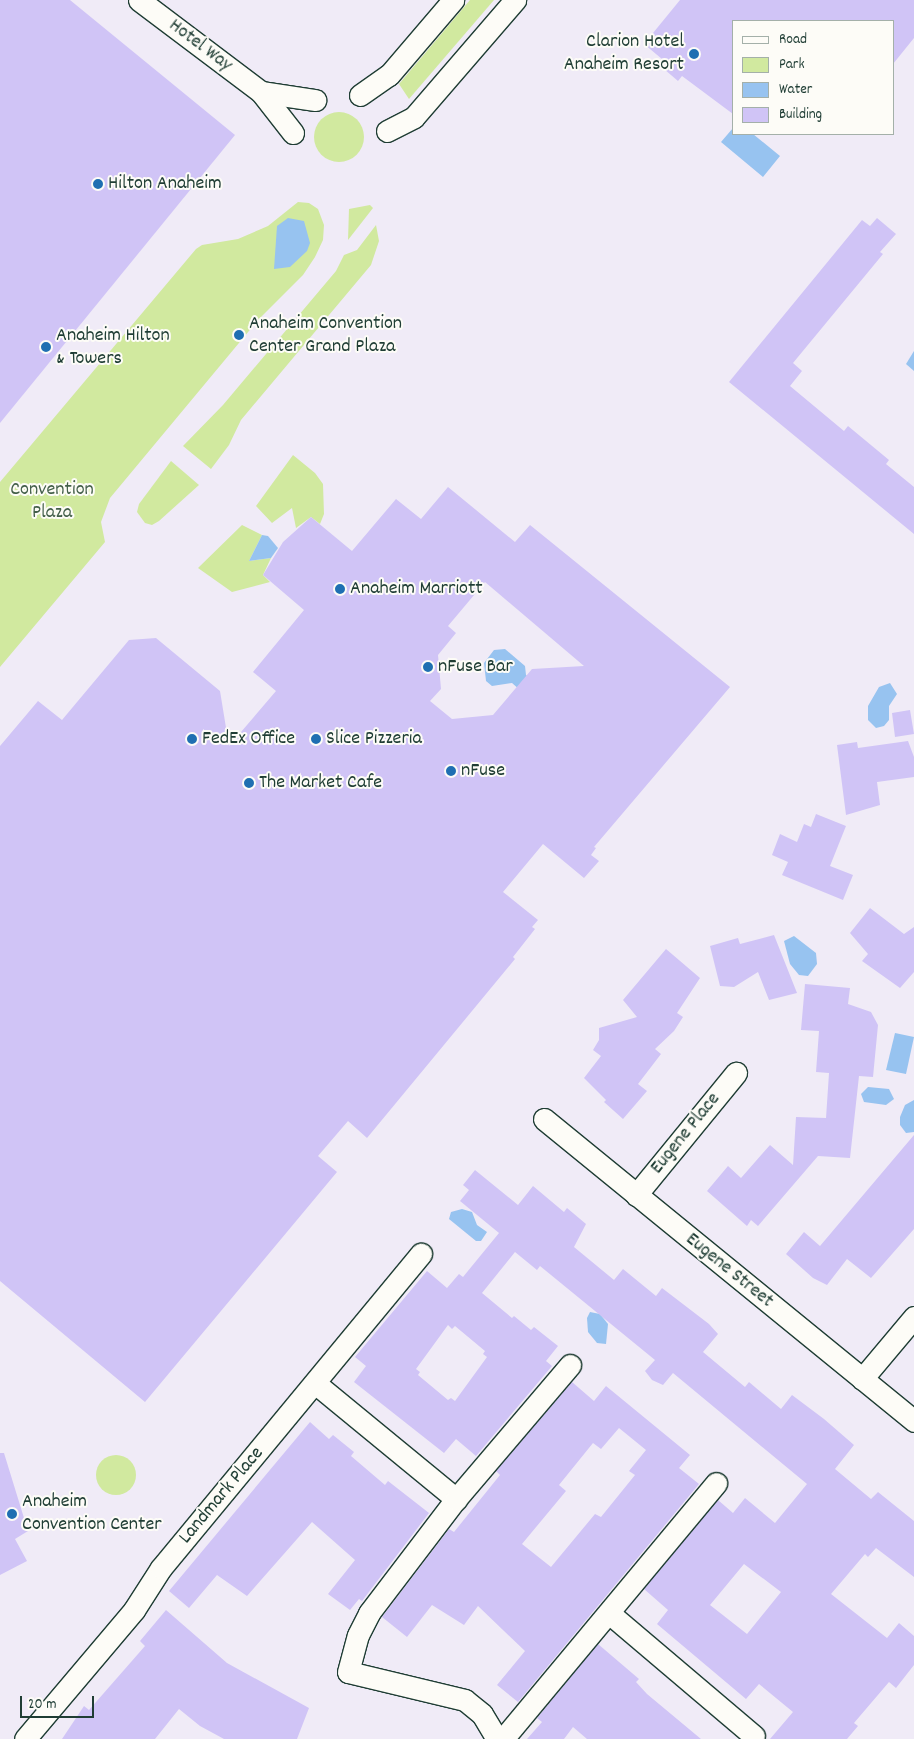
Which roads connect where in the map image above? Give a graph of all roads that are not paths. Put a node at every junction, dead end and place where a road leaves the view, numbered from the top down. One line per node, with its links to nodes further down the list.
1 (139, 0): 4 (street, Hotel Way)
2 (454, 0): 5 (street)
3 (515, 0): 7 (street)
4 (260, 92): 6 (street, Hotel Way); 8 (street, Hotel Way)
5 (360, 95)
6 (315, 100)
7 (388, 131)
8 (293, 133)
9 (736, 1073): 11 (street, Eugene Place)
10 (544, 1119): 11 (street, Eugene Street)
11 (636, 1195): 15 (street, Eugene Street)
12 (421, 1254): 16 (street, Landmark Place)
13 (914, 1317): 15 (street)
14 (570, 1365): 19 (street)
15 (862, 1379): 17 (street, Eugene Street)
16 (315, 1383): 19 (street); 22 (street, Landmark Place)
17 (914, 1421)
18 (716, 1483): 20 (street)
19 (456, 1499): 23 (street)
20 (609, 1613): 21 (street); 24 (street)
21 (754, 1736)
22 (25, 1739)
23 (496, 1739)
24 (503, 1739)

